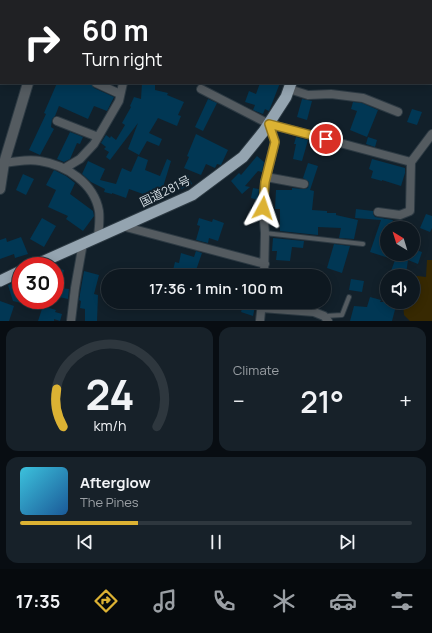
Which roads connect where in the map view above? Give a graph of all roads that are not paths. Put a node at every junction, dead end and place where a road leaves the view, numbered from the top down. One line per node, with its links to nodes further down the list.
1 (28, 84): 13 (street)
2 (98, 84): 6 (street)
3 (123, 84): 6 (street)
4 (290, 86): 7 (street); 9 (highway, 国道281号)
5 (201, 89): 9 (street)
6 (120, 94): 11 (street)
7 (398, 112)
8 (57, 121): 11 (street)
9 (269, 124): 12 (street); 15 (street); 19 (highway, 国道281号)
10 (432, 134): 12 (street)
11 (98, 137): 14 (street)
12 (411, 162): 18 (street)
13 (2, 164): 14 (street); 17 (street)
14 (65, 168): 21 (street)
15 (266, 177): 16 (street); 20 (street)
16 (304, 184)
17 (0, 188)
18 (378, 212)
19 (122, 226): 21 (highway, 国道281号); 25 (street)
20 (265, 234): 23 (lane); 25 (street)
21 (98, 236): 22 (highway, 国道281号)
22 (83, 243): 24 (highway, 国道281号); 33 (street)
23 (363, 244)
24 (53, 257)
25 (265, 264): 26 (street)
26 (265, 269)
27 (12, 275): 28 (highway)
28 (0, 281)
29 (349, 297): 32 (lane)
30 (262, 309): 34 (street)
31 (292, 309): 32 (street)
32 (326, 319)
33 (71, 321)
34 (260, 321)

